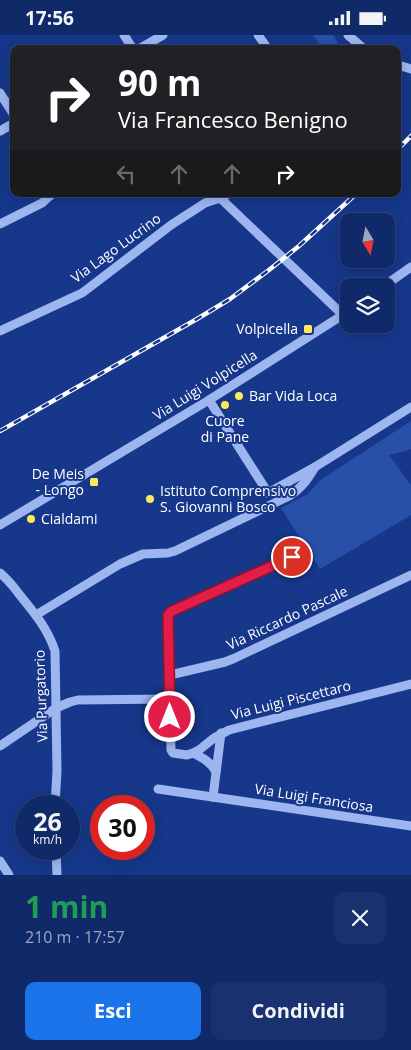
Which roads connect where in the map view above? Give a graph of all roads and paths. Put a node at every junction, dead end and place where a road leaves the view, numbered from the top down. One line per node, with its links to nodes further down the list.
1 (162, 35): 3 (street)
2 (348, 35): 4 (street)
3 (146, 45)
4 (359, 45)
5 (0, 93): 6 (street)
6 (10, 109)
7 (49, 197): 10 (street)
8 (217, 197): 15 (street, Via Lago Lucrino)
9 (223, 197): 13 (street)
10 (0, 224)
11 (411, 267): 12 (street)
12 (395, 278)
13 (340, 307)
14 (340, 317): 16 (street, Via Luigi Volpicella)
15 (0, 331)
16 (210, 400): 18 (street); 19 (street, Via Luigi Volpicella)
17 (411, 407): 18 (street)
18 (315, 467): 23 (street)
19 (0, 525)
20 (292, 557): 24 (street)
21 (0, 573): 23 (street, Via Purgatorio)
22 (411, 575): 24 (street, Via Riccardo Pascale)
23 (36, 615): 27 (street, Via Purgatorio)
24 (170, 675): 26 (street)
25 (411, 684): 28 (street, Via Luigi Piscettaro)
26 (170, 699): 27 (street); 30 (street)
27 (56, 708): 29 (street); 33 (street, Via Purgatorio)
28 (221, 733): 30 (street, Via Luigi Piscettaro); 31 (street)
29 (0, 746)
30 (193, 753): 31 (street)
31 (216, 772): 34 (street)
32 (158, 789): 34 (street, Via Luigi Franciosa)
33 (56, 795)
34 (213, 797): 35 (street, Via Luigi Franciosa)
35 (411, 827)
36 (56, 860): 39 (street)
37 (0, 861): 38 (street)
38 (9, 875)
39 (57, 875)

